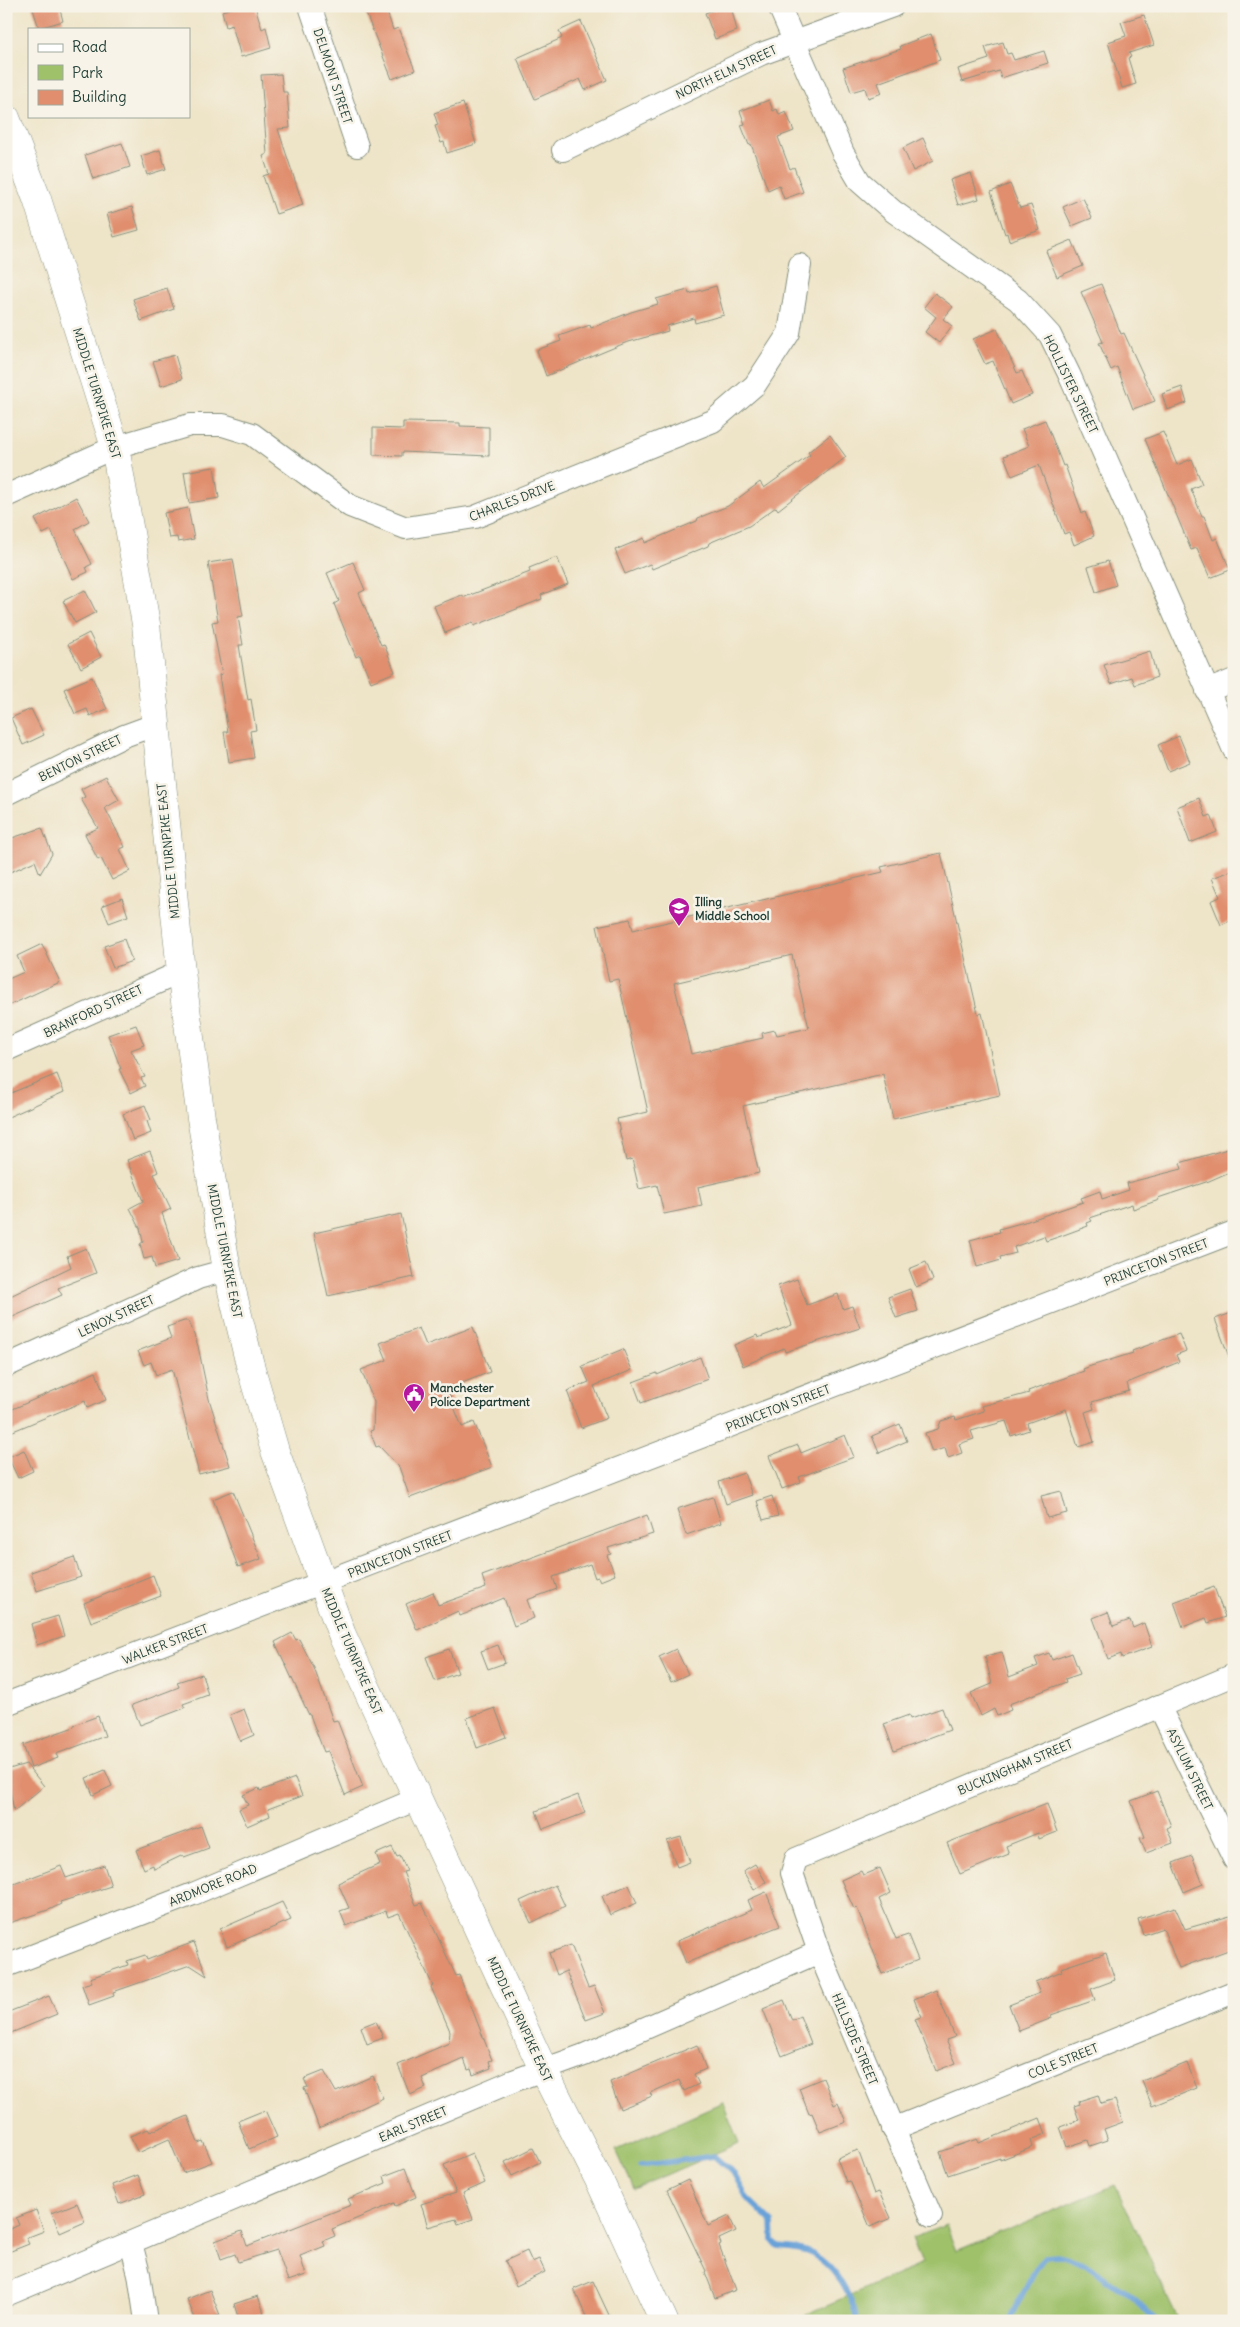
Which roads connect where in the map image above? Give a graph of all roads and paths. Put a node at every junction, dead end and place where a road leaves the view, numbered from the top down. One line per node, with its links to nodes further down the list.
1 (310, 6): 6 (street, DELMONT STREET)
2 (779, 6): 4 (street, HOLLISTER STREET)
3 (893, 6): 4 (street, NORTH ELM STREET)
4 (795, 42): 7 (street, NORTH ELM STREET); 12 (street, HOLLISTER STREET)
5 (6, 118): 9 (main road, MIDDLE TURNPIKE EAST)
6 (356, 146)
7 (563, 150)
8 (800, 265): 9 (street, CHARLES DRIVE)
9 (115, 447): 10 (street, CHARLES DRIVE); 13 (main road, MIDDLE TURNPIKE EAST)
10 (6, 496)
11 (1234, 680): 12 (street)
12 (1207, 691): 14 (street, HOLLISTER STREET)
13 (154, 725): 15 (street, BENTON STREET); 16 (main road, MIDDLE TURNPIKE EAST)
14 (1234, 750)
15 (6, 794)
16 (181, 972): 17 (street, BRANFORD STREET); 19 (main road, MIDDLE TURNPIKE EAST)
17 (6, 1050)
18 (1234, 1232): 21 (street, PRINCETON STREET)
19 (227, 1270): 20 (street, LENOX STREET); 21 (main road, MIDDLE TURNPIKE EAST)
20 (6, 1366)
21 (323, 1583): 23 (street, WALKER STREET); 25 (main road, MIDDLE TURNPIKE EAST)
22 (1234, 1675): 24 (street, BUCKINGHAM STREET)
23 (6, 1704)
24 (1159, 1706): 26 (street, BUCKINGHAM STREET); 27 (street, ASYLUM STREET)
25 (417, 1799): 29 (street, ARDMORE ROAD); 31 (main road, MIDDLE TURNPIKE EAST)
26 (796, 1859): 28 (street, HILLSIDE STREET)
27 (1234, 1859)
28 (819, 1952): 31 (street, EARL STREET); 32 (street, HILLSIDE STREET)
29 (6, 1966)
30 (1234, 1992): 32 (street, COLE STREET)
31 (544, 2069): 34 (street, EARL STREET); 37 (main road, MIDDLE TURNPIKE EAST)
32 (893, 2129): 33 (street, HILLSIDE STREET)
33 (931, 2216)
34 (130, 2243): 35 (street, EARL STREET); 36 (street)
35 (6, 2295)
36 (146, 2321)
37 (664, 2321)

